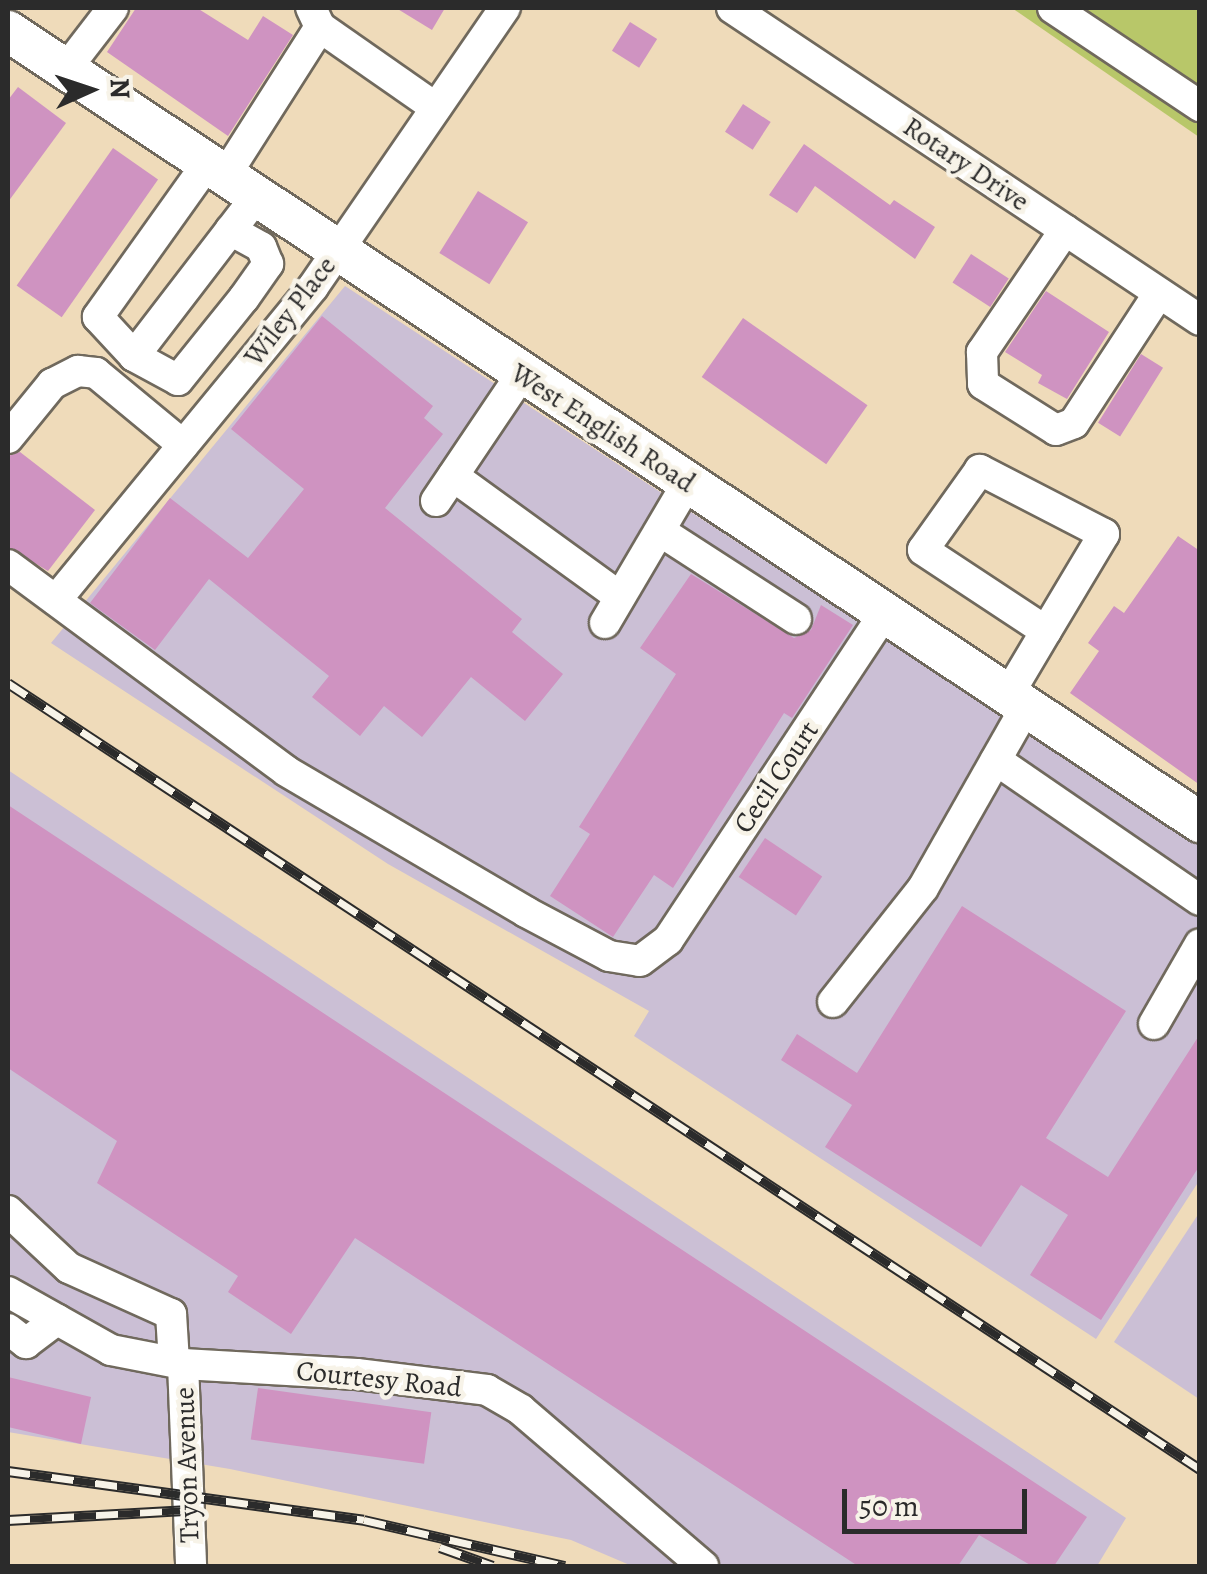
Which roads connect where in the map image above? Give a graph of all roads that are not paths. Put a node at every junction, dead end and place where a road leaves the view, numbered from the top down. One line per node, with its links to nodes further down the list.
1 (113, 8): 7 (street)
2 (505, 8): 9 (street, Wiley Place)
3 (732, 8): 12 (street, Rotary Drive)
4 (1053, 8): 8 (street)
5 (315, 18): 9 (street); 10 (street)
6 (11, 41): 7 (main road, West English Road)
7 (66, 69): 10 (main road, West English Road)
8 (1200, 106)
9 (436, 108): 13 (street, Wiley Place)
10 (229, 179): 11 (street); 13 (main road, West English Road); 16 (street)
11 (230, 230): 16 (street); 16 (street)
12 (1065, 230): 14 (street, Rotary Drive); 14 (street)
13 (336, 253): 17 (main road, West English Road); 19 (street, Wiley Place)
14 (1159, 293): 15 (street, Rotary Drive)
15 (1200, 320)
16 (134, 356)
17 (521, 374): 20 (main road, West English Road); 21 (street)
18 (8, 438): 19 (street)
19 (183, 444): 23 (street, Wiley Place)
20 (688, 484): 21 (street); 24 (main road, West English Road)
21 (660, 531): 25 (street)
22 (8, 566): 23 (street)
23 (56, 600): 24 (street, Cecil Court)
24 (884, 614): 27 (main road, West English Road)
25 (796, 619)
26 (1046, 631): 26 (street); 27 (street)
27 (1017, 701): 28 (street); 29 (main road, West English Road)
28 (996, 760): 30 (street); 32 (street)
29 (1200, 822)
30 (1200, 900)
31 (1200, 944): 33 (street)
32 (833, 1002)
33 (1154, 1024)
34 (8, 1211): 38 (street, Tryon Avenue)
35 (8, 1293): 36 (street, Courtesy Road)
36 (56, 1320): 37 (street); 38 (street, Courtesy Road)
37 (8, 1329)
38 (179, 1363): 39 (street, Tryon Avenue); 40 (street, Courtesy Road)
39 (191, 1566)
40 (703, 1566)

